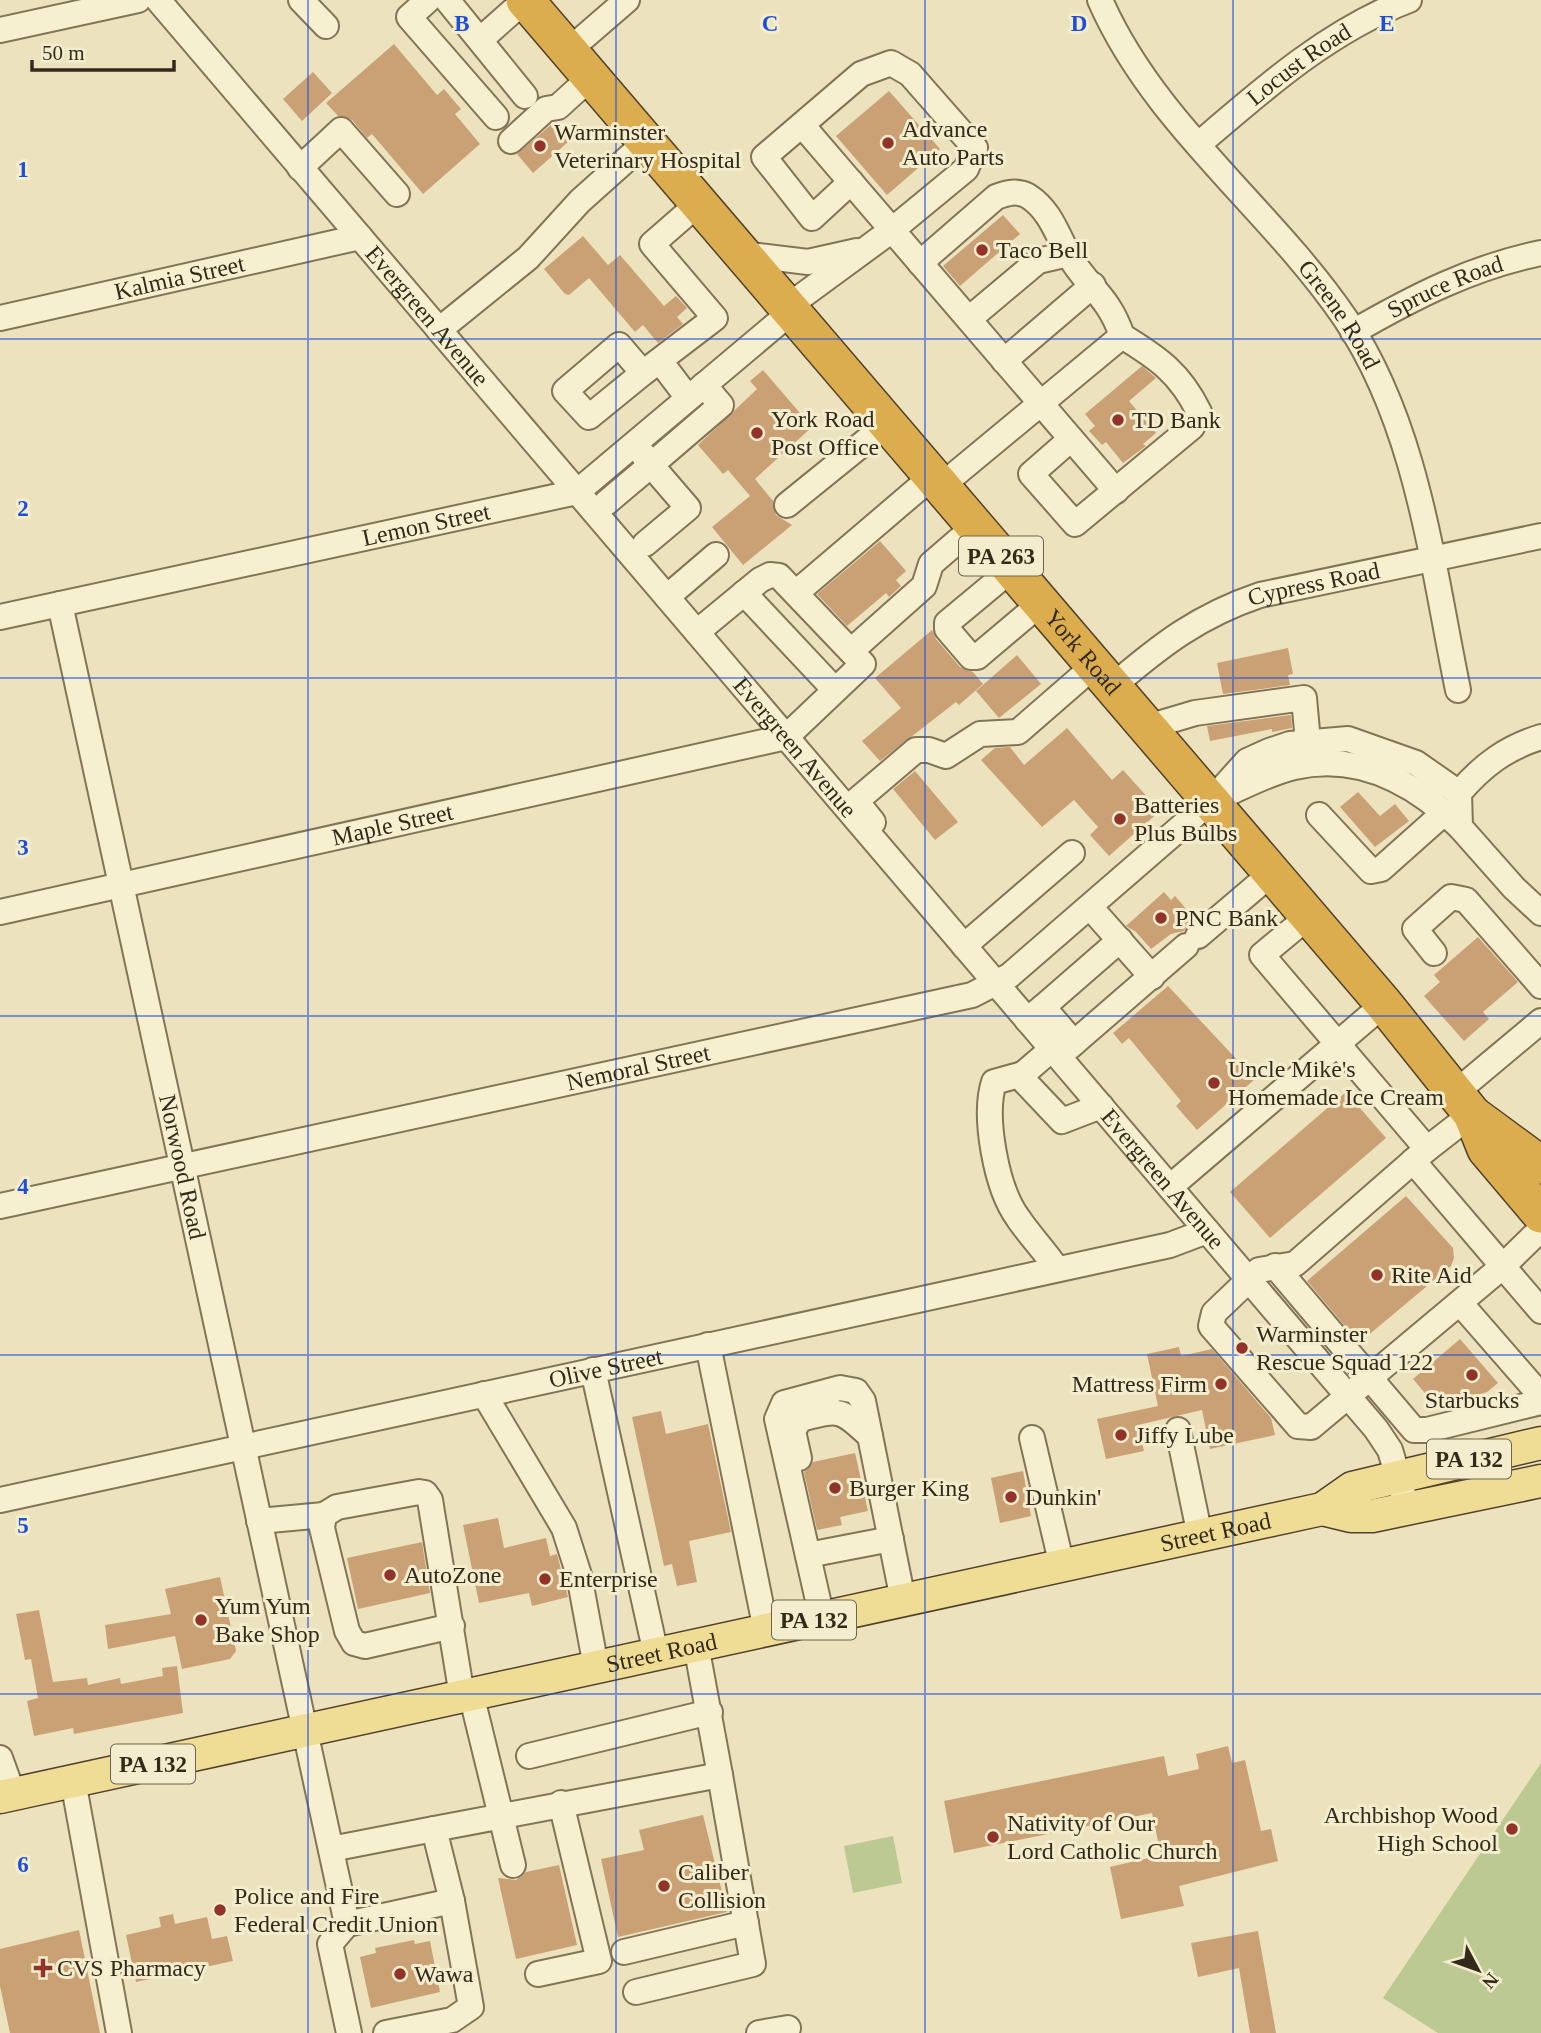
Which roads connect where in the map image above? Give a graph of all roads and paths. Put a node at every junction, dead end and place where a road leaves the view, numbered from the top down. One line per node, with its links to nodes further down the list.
1 (138, 0): 11 (street)
2 (158, 0): 20 (street, Evergreen Avenue)
3 (301, 0): 10 (street)
4 (428, 0): 15 (street)
5 (447, 0): 12 (street)
6 (525, 0): 12 (street); 13 (highway, York Road / PA 263)
7 (627, 0): 13 (street)
8 (1100, 0): 19 (street, Greene Road)
9 (1409, 0): 19 (street, Locust Road)
10 (326, 26)
11 (0, 30)
12 (480, 40): 14 (street)
13 (580, 64): 17 (street); 18 (highway, York Road / PA 263)
14 (525, 96)
15 (496, 117)
16 (802, 125): 21 (street); 21 (street); 24 (street, Lemon Street)
17 (511, 141)
18 (646, 142): 23 (highway, York Road / PA 263); 35 (street)
19 (1199, 144): 36 (street, Greene Road)
20 (300, 168): 22 (street); 25 (street, Evergreen Avenue)
21 (851, 183): 24 (street)
22 (397, 194)
23 (699, 203): 28 (highway, York Road / PA 263); 39 (street)
24 (892, 230): 26 (street, Lemon Street); 30 (street)
25 (360, 237): 33 (street, Kalmia Street); 35 (street, Evergreen Avenue)
26 (865, 250): 28 (street); 32 (street, Lemon Street)
27 (1541, 253): 36 (street, Spruce Road)
28 (742, 254): 32 (highway, York Road / PA 263)
29 (1068, 254): 30 (street); 31 (street); 34 (street)
30 (920, 263): 34 (street)
31 (1093, 285): 37 (street); 38 (street)
32 (789, 310): 39 (street, Lemon Street); 41 (highway, York Road / PA 263)
33 (0, 318)
34 (969, 319): 38 (street)
35 (439, 330): 47 (street, Evergreen Avenue)
36 (1353, 331): 54 (street, Greene Road)
37 (1122, 336): 40 (street); 46 (street)
38 (1004, 361): 40 (street)
39 (696, 392): 43 (street, Lemon Street); 44 (street)
40 (1041, 404): 42 (street); 45 (street)
41 (887, 424): 45 (highway, York Road / PA 263); 49 (street)
42 (1071, 439): 46 (street); 46 (street)
43 (634, 444): 44 (street); 47 (street, Lemon Street)
44 (651, 465): 48 (street); 52 (street)
45 (937, 481): 50 (highway, York Road / PA 263); 56 (street)
46 (1116, 491)
47 (577, 492): 58 (street, Evergreen Avenue); 60 (street, Lemon Street)
48 (606, 503)
49 (787, 505)
50 (975, 526): 55 (highway, York Road / PA 263); 63 (street)
51 (1541, 536): 54 (street, Cypress Road)
52 (645, 544)
53 (716, 555): 58 (street)
54 (1431, 559): 64 (street, Cypress Road); 66 (street, Greene Road)
55 (1012, 569): 59 (highway, York Road / PA 263); 59 (street)
56 (792, 586): 57 (street); 63 (street)
57 (744, 593): 62 (street); 65 (street)
58 (667, 597): 62 (street, Evergreen Avenue)
59 (1041, 603): 64 (highway, York Road / PA 263)
60 (60, 604): 61 (street, Lemon Street); 77 (street, Norwood Road)
61 (0, 617)
62 (697, 632): 68 (street, Evergreen Avenue)
63 (851, 651): 65 (street)
64 (1104, 676): 67 (highway, York Road / PA 263); 74 (street, Cypress Road)
65 (835, 690): 68 (street)
66 (1458, 690)
67 (1147, 727): 70 (street); 71 (highway, York Road / PA 263)
68 (786, 737): 74 (street, Evergreen Avenue); 77 (street, Maple Street)
69 (1541, 737): 72 (street)
70 (1308, 742): 71 (street); 72 (street)
71 (1211, 801): 72 (street); 76 (highway, York Road / PA 263); 78 (street, Nemoral Street)
72 (1455, 811): 73 (street); 80 (street)
73 (1319, 815)
74 (872, 837): 83 (street, Evergreen Avenue)
75 (1072, 853): 83 (street)
76 (1272, 873): 81 (highway, York Road / PA 263); 85 (street)
77 (123, 885): 79 (street, Maple Street); 98 (street, Norwood Road)
78 (1090, 906): 82 (street); 86 (street, Nemoral Street)
79 (0, 912)
80 (1541, 913)
81 (1309, 916): 88 (highway, York Road / PA 263); 91 (street)
82 (1120, 940): 85 (street); 89 (street)
83 (964, 946): 86 (street, Evergreen Avenue)
84 (1434, 953): 87 (street)
85 (1152, 977): 92 (street)
86 (995, 983): 89 (street, Evergreen Avenue); 98 (street, Nemoral Street)
87 (1541, 986)
88 (1384, 1004): 91 (street); 94 (highway, York Road / PA 263)
89 (1035, 1013): 92 (street, Evergreen Avenue)
90 (1541, 1021): 94 (street)
91 (1337, 1043): 96 (street); 99 (street)
92 (1063, 1046): 93 (street); 95 (street, Evergreen Avenue)
93 (1023, 1074): 95 (street); 106 (street)
94 (1464, 1104): 96 (street); 97 (highway, York Road / PA 263); 101 (highway, York Road / PA 263)
95 (1101, 1106): 99 (street, Evergreen Avenue)
96 (1414, 1160): 104 (street); 105 (street)
97 (1541, 1165)
98 (184, 1166): 100 (street, Nemoral Street); 120 (street, Norwood Road)
99 (1170, 1187): 103 (street, Evergreen Avenue)
100 (0, 1206)
101 (1541, 1214)
102 (1541, 1229): 105 (street)
103 (1207, 1231): 106 (street, Olive Street); 107 (street, Evergreen Avenue)
104 (1275, 1266): 107 (street); 112 (street)
105 (1502, 1267): 108 (street); 109 (street)
106 (1057, 1269): 110 (street, Olive Street)
107 (1249, 1279): 114 (street, Evergreen Avenue); 114 (street)
108 (1460, 1303): 112 (street); 115 (street)
109 (1541, 1311)
110 (708, 1345): 111 (street, Olive Street); 135 (street)
111 (593, 1370): 113 (street, Olive Street); 137 (street)
112 (1371, 1377): 114 (street); 116 (street)
113 (485, 1394): 120 (street, Olive Street); 138 (street)
114 (1348, 1396): 121 (street, Evergreen Avenue)
115 (1541, 1396)
116 (1541, 1402)
117 (1178, 1430): 128 (street)
118 (1032, 1438): 131 (street)
119 (1541, 1443): 121 (main road, Street Road / PA 132)
120 (244, 1447): 123 (street, Olive Street); 127 (street, Norwood Road)
121 (1398, 1476): 124 (street, Evergreen Avenue); 125 (main road, Street Road / PA 132)
122 (1541, 1481): 124 (main road, Street Road / PA 132)
123 (0, 1500)
124 (1407, 1508): 125 (main road, Street Road / PA 132)
125 (1322, 1509): 128 (main road, Street Road / PA 132)
126 (324, 1514): 127 (street); 134 (street); 134 (street)
127 (259, 1521): 141 (street, Norwood Road)
128 (1200, 1536): 131 (main road, Street Road / PA 132)
129 (891, 1539): 130 (street); 130 (street); 132 (street)
130 (806, 1548): 133 (street)
131 (1062, 1566): 132 (main road, Street Road / PA 132)
132 (903, 1600): 133 (main road, Street Road / PA 132)
133 (822, 1618): 135 (main road, Street Road / PA 132)
134 (452, 1626): 139 (street)
135 (766, 1630): 136 (main road, Street Road / PA 132)
136 (696, 1645): 137 (main road, Street Road / PA 132); 140 (street)
137 (656, 1654): 138 (main road, Street Road / PA 132)
138 (596, 1667): 139 (main road, Street Road / PA 132)
139 (466, 1695): 141 (main road, Street Road / PA 132); 148 (street)
140 (710, 1712): 142 (street); 144 (street)
141 (306, 1730): 145 (main road, Street Road / PA 132); 150 (street, Norwood Road)
142 (529, 1756)
143 (0, 1758): 146 (street)
144 (720, 1775): 147 (street); 153 (street)
145 (73, 1781): 146 (main road, Street Road / PA 132); 159 (street)
146 (7, 1796)
147 (561, 1802): 148 (street); 156 (street)
148 (501, 1816): 149 (street); 151 (street)
149 (434, 1829): 150 (street); 152 (street)
150 (331, 1849): 154 (street, Norwood Road)
151 (513, 1866)
152 (452, 1901): 154 (street); 161 (street)
153 (746, 1923): 155 (street); 157 (street)
154 (347, 1924): 160 (street)
155 (624, 1952)
156 (538, 1974)
157 (636, 1992)
158 (788, 2028): 162 (street)
159 (119, 2033)
160 (349, 2033)
161 (386, 2033)
162 (759, 2033)

